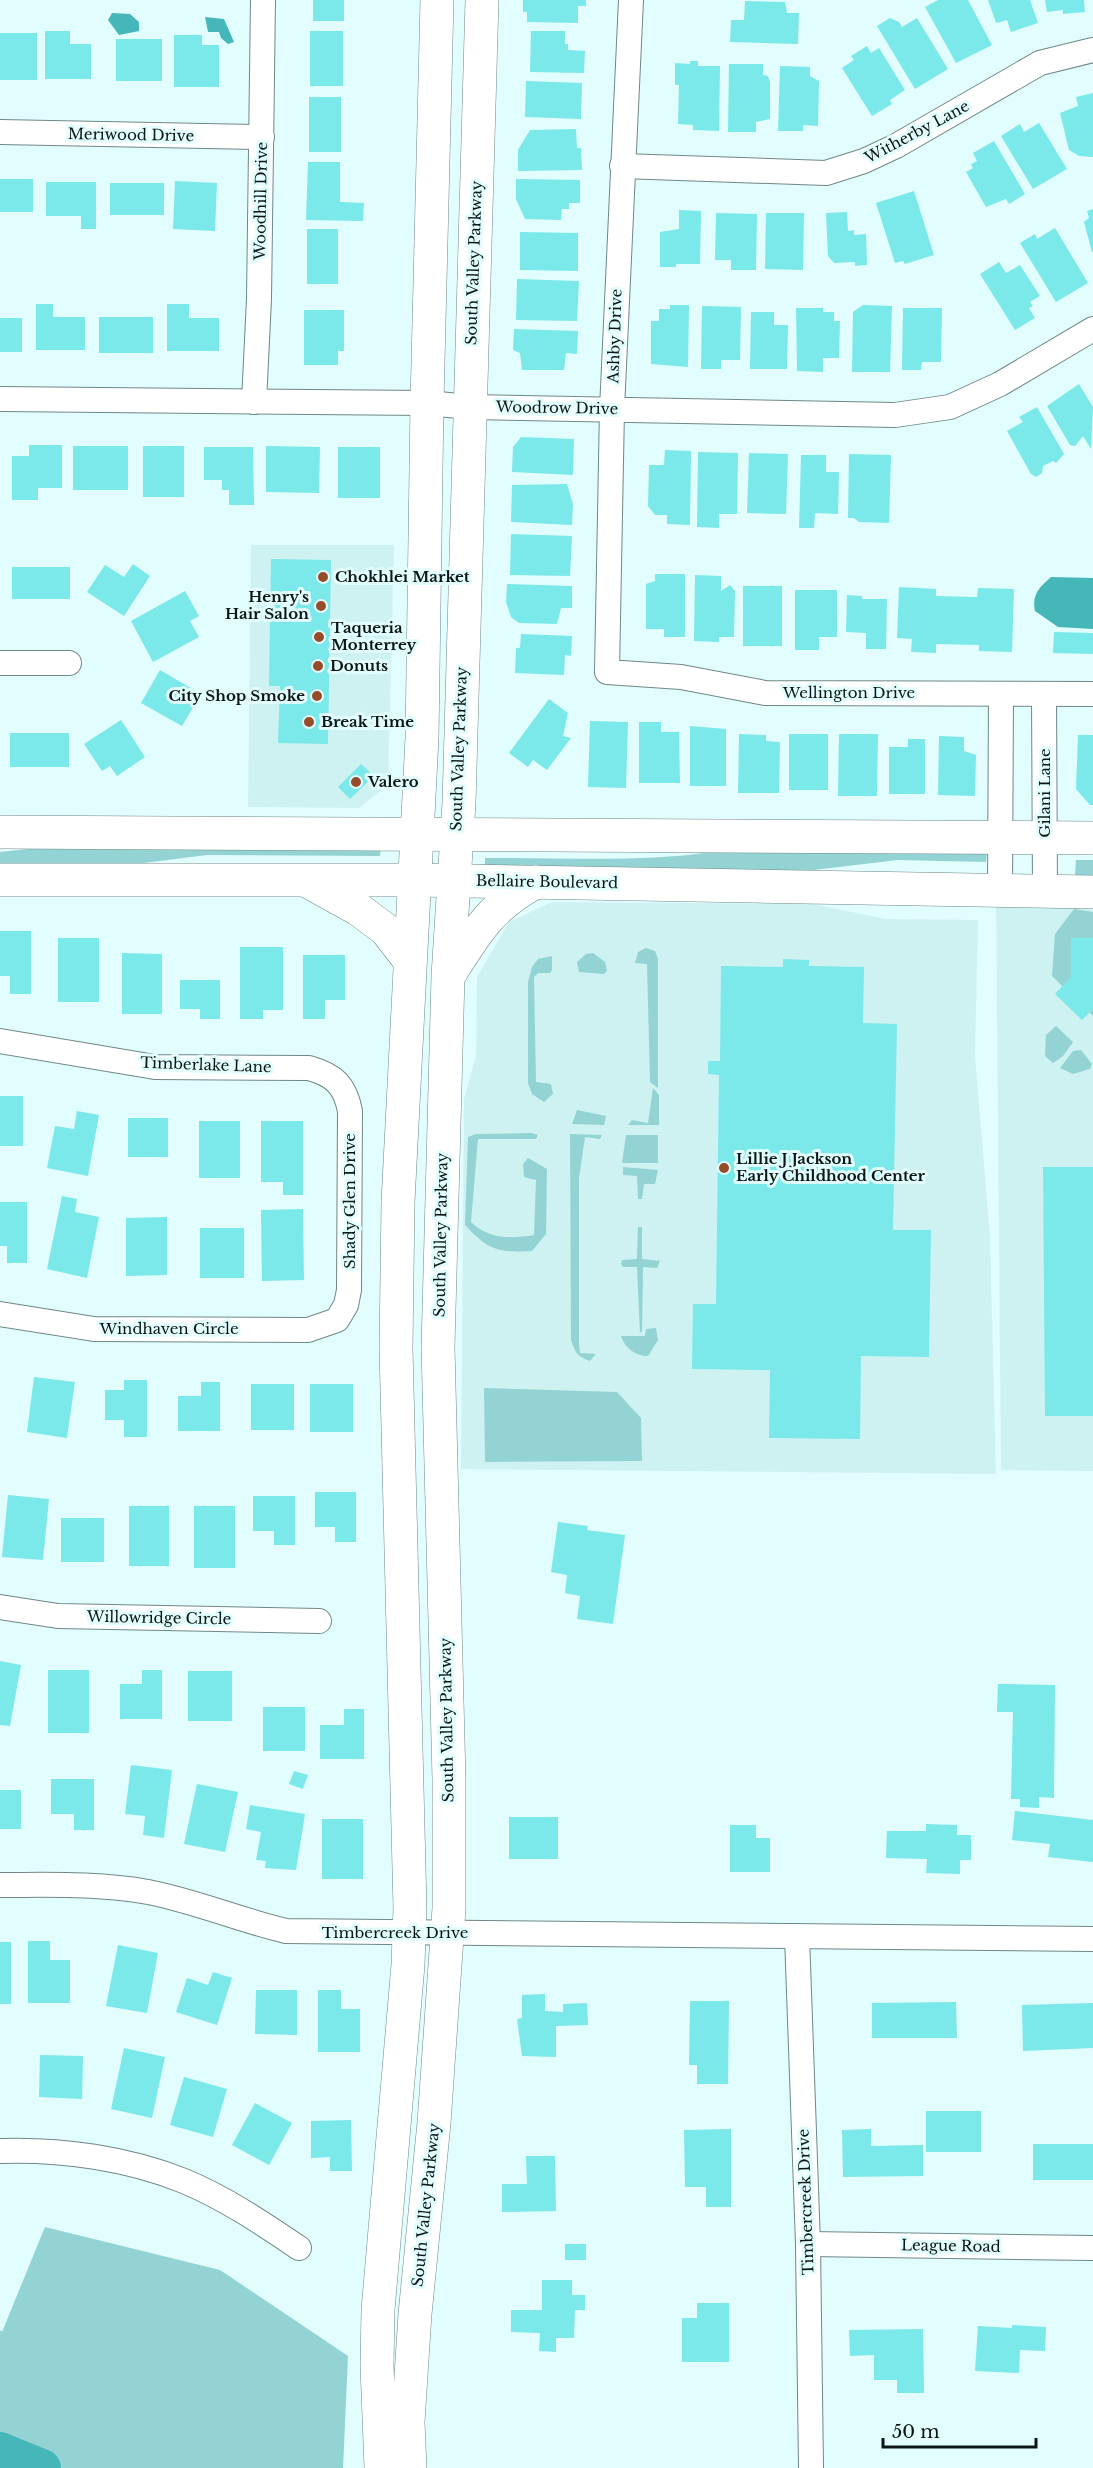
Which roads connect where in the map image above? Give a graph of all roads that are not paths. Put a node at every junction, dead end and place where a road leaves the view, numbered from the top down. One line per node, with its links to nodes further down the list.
1 (263, 0): 7 (street, Woodhill Drive)
2 (437, 0): 12 (main road)
3 (482, 0): 13 (main road, South Valley Parkway)
4 (631, 0): 8 (street, Ashby Drive)
5 (1093, 50): 8 (street, Witherby Lane)
6 (0, 132): 7 (street, Meriwood Drive)
7 (262, 137): 11 (street, Woodhill Drive)
8 (622, 166): 14 (street, Ashby Drive)
9 (1093, 329): 14 (street, Woodrow Drive)
10 (0, 399): 11 (street, Woodrow Drive)
11 (254, 402): 12 (street, Woodrow Drive)
12 (426, 403): 13 (street, Woodrow Drive); 22 (main road)
13 (470, 407): 14 (street, Woodrow Drive); 23 (main road, South Valley Parkway)
14 (612, 409): 17 (street, Ashby Drive)
15 (0, 663): 16 (street)
16 (69, 663)
17 (607, 672): 18 (street, Wellington Drive)
18 (1001, 694): 19 (street, Wellington Drive); 24 (street)
19 (1044, 694): 20 (street, Wellington Drive); 25 (street, Gilani Lane)
20 (1093, 694)
21 (0, 832): 22 (main road)
22 (417, 834): 23 (main road); 28 (main road)
23 (457, 834): 24 (main road); 30 (main road, South Valley Parkway)
24 (1001, 837): 25 (main road); 32 (street)
25 (1045, 837): 26 (main road); 33 (street, Gilani Lane)
26 (1093, 838)
27 (0, 880): 29 (main road, Bellaire Boulevard)
28 (414, 880): 29 (main road, Bellaire Boulevard); 30 (main road, Bellaire Boulevard); 35 (main road)
29 (307, 881): 35 (main road)
30 (454, 881): 31 (main road, Bellaire Boulevard); 36 (main road, South Valley Parkway)
31 (537, 882): 32 (main road, Bellaire Boulevard); 36 (main road)
32 (1000, 890): 33 (main road, Bellaire Boulevard)
33 (1045, 891): 34 (main road, Bellaire Boulevard)
34 (1093, 892)
35 (410, 961): 44 (main road)
36 (448, 976): 45 (main road, South Valley Parkway)
37 (0, 1041): 38 (street, Timberlake Lane)
38 (339, 1081): 40 (street, Shady Glen Drive)
39 (0, 1314): 40 (street, Windhaven Circle)
40 (337, 1320)
41 (0, 1607): 42 (street, Willowridge Circle)
42 (319, 1621)
43 (0, 1885): 44 (street, Timbercreek Drive)
44 (409, 1933): 45 (street, Timbercreek Drive); 52 (main road)
45 (448, 1933): 46 (street, Timbercreek Drive); 53 (main road, South Valley Parkway)
46 (797, 1936): 47 (street, Timbercreek Drive); 49 (street, Timbercreek Drive)
47 (1093, 1939)
48 (0, 2151): 50 (street)
49 (808, 2244): 51 (street, League Road); 56 (street, Timbercreek Drive)
50 (299, 2248)
51 (1093, 2248)
52 (378, 2310): 53 (main road); 54 (main road)
53 (415, 2314): 55 (main road, South Valley Parkway)
54 (381, 2468)
55 (410, 2468)
56 (811, 2468)

